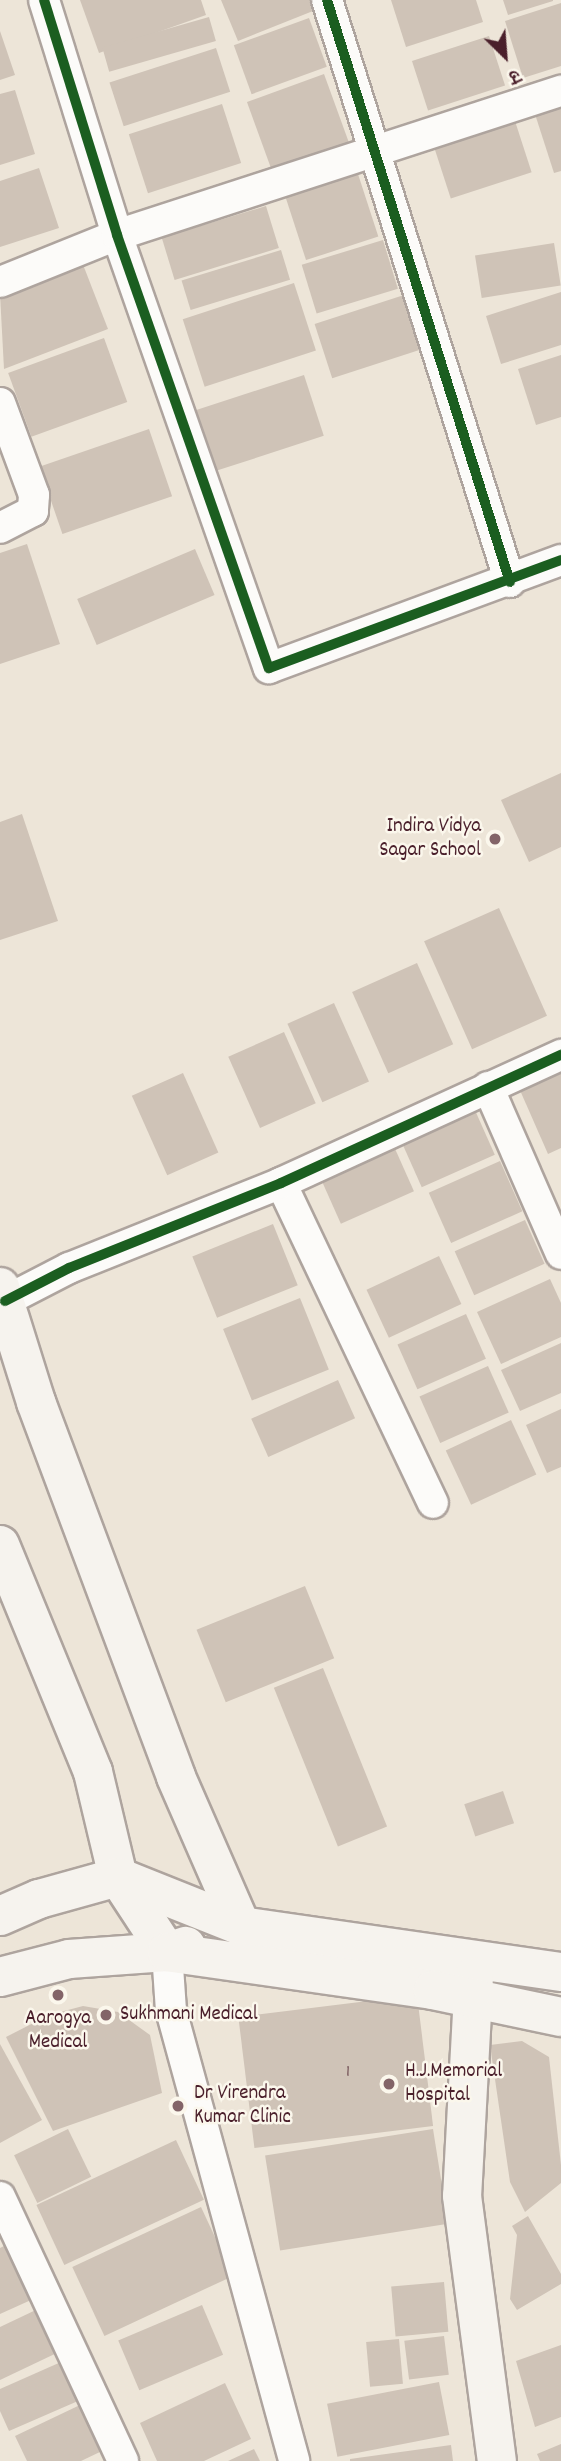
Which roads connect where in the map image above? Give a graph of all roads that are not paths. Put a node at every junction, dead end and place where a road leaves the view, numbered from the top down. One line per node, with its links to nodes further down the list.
1 (44, 0): 5 (street)
2 (327, 0): 4 (street)
3 (561, 91): 4 (street)
4 (372, 153): 5 (street); 10 (street)
5 (117, 236): 6 (street); 10 (street)
6 (0, 282)
7 (0, 403): 8 (street)
8 (0, 528)
9 (561, 560): 10 (street)
10 (510, 582)
11 (561, 1055): 12 (street)
12 (488, 1087): 13 (street); 14 (street)
13 (281, 1183): 15 (street); 16 (street)
14 (561, 1254)
15 (2, 1294): 20 (main road)
16 (433, 1503)
17 (0, 1545): 18 (main road)
18 (118, 1877): 19 (main road); 20 (main road); 21 (main road)
19 (0, 1916)
20 (241, 1926): 21 (main road); 22 (main road)
21 (167, 1952): 24 (main road); 25 (main road); 29 (street)
22 (475, 1957): 23 (main road); 25 (main road)
23 (561, 1972)
24 (0, 1977)
25 (473, 1999): 26 (main road); 30 (main road)
26 (561, 2017)
27 (0, 2197): 28 (street)
28 (122, 2461)
29 (294, 2461)
30 (498, 2461)

